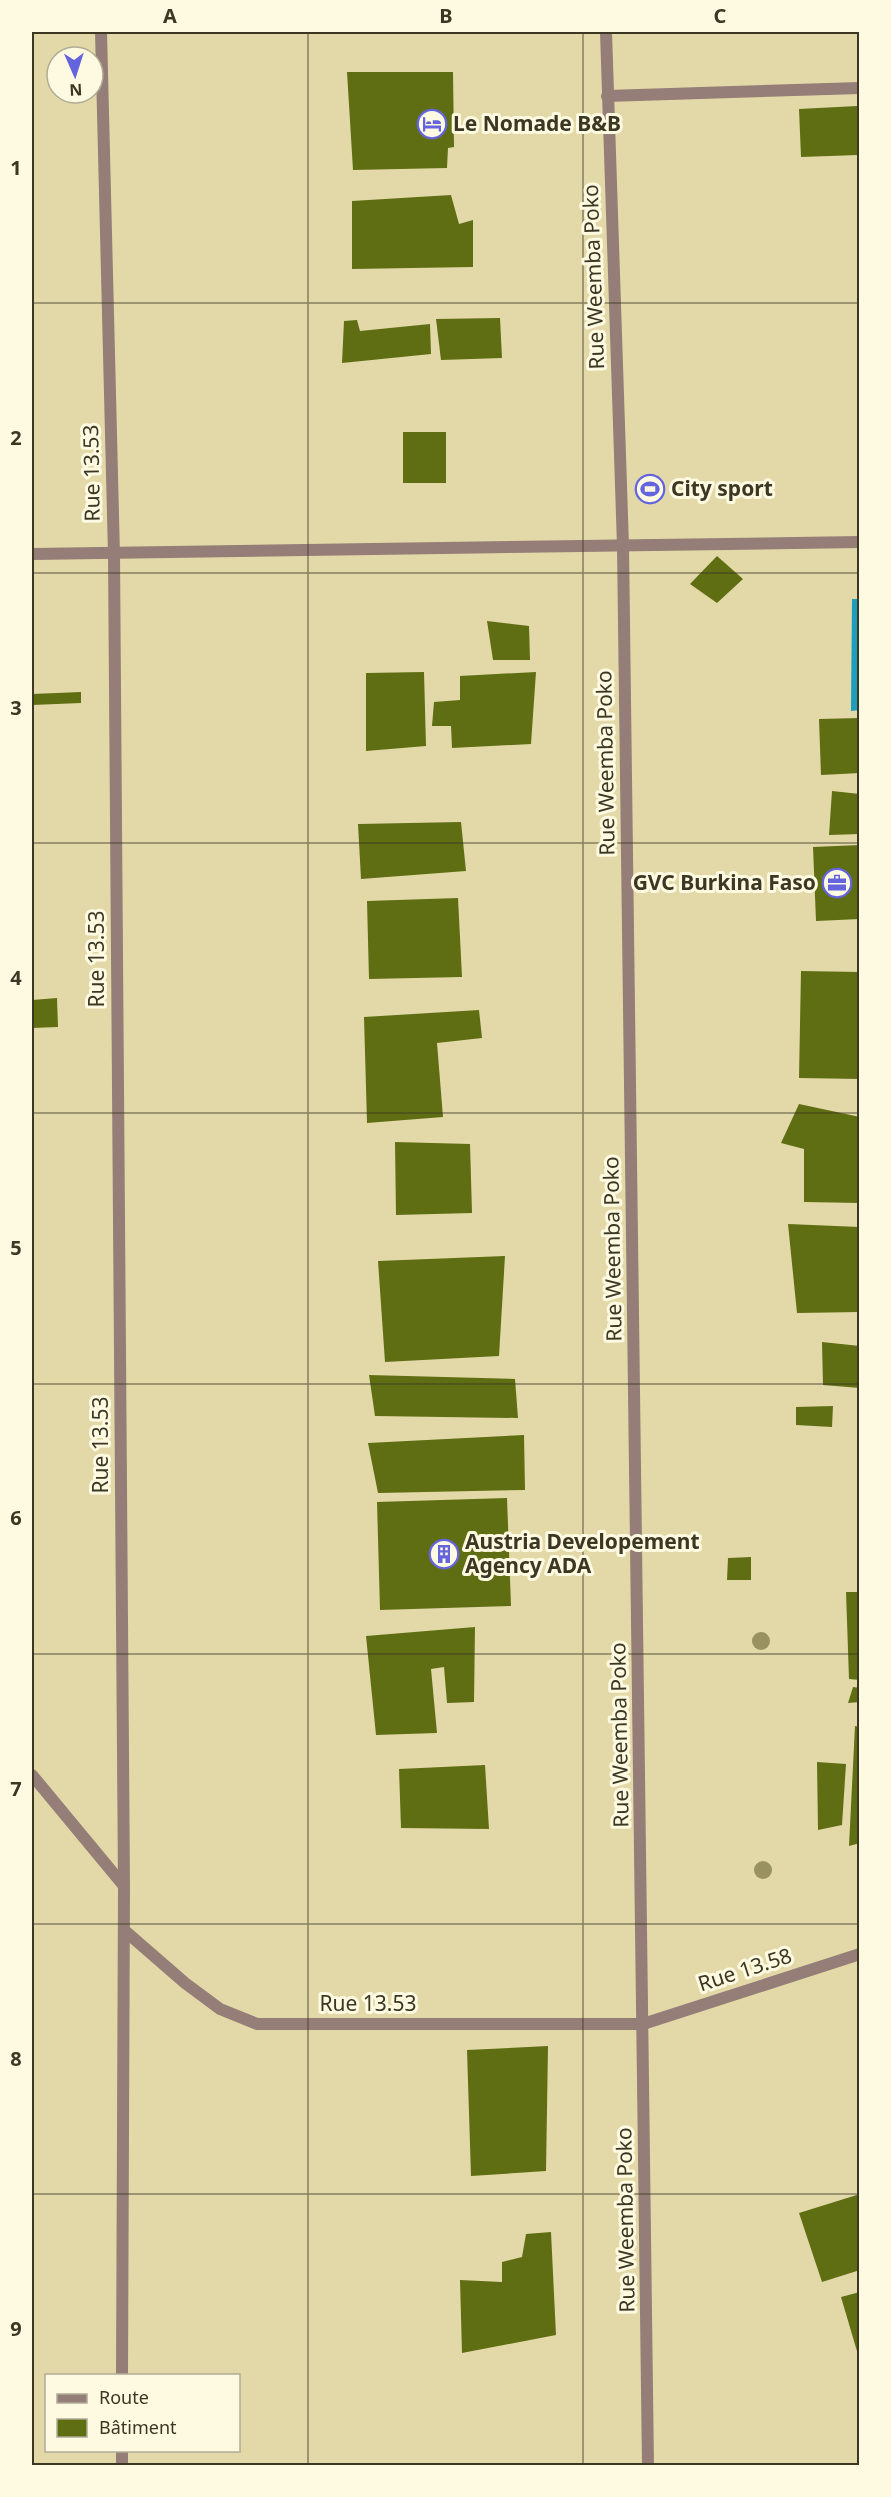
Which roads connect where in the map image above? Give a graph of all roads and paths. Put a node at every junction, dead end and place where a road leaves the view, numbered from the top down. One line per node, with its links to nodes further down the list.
1 (101, 32): 8 (street, Rue 13.53)
2 (606, 32): 4 (street, Rue Weemba Poko)
3 (860, 88): 4 (street)
4 (607, 96): 6 (street, Rue Weemba Poko)
5 (860, 542): 6 (street)
6 (622, 546): 8 (street); 13 (street, Rue Weemba Poko)
7 (32, 554): 8 (street)
8 (114, 555): 10 (street, Rue 13.53)
9 (32, 1775): 10 (street)
10 (124, 1886): 11 (street, Rue 13.53)
11 (124, 1930): 13 (street, Rue 13.53); 14 (street, Rue 13.53)
12 (860, 1954): 13 (street, Rue 13.58)
13 (644, 2024): 15 (street, Rue Weemba Poko)
14 (122, 2374)
15 (648, 2466)

